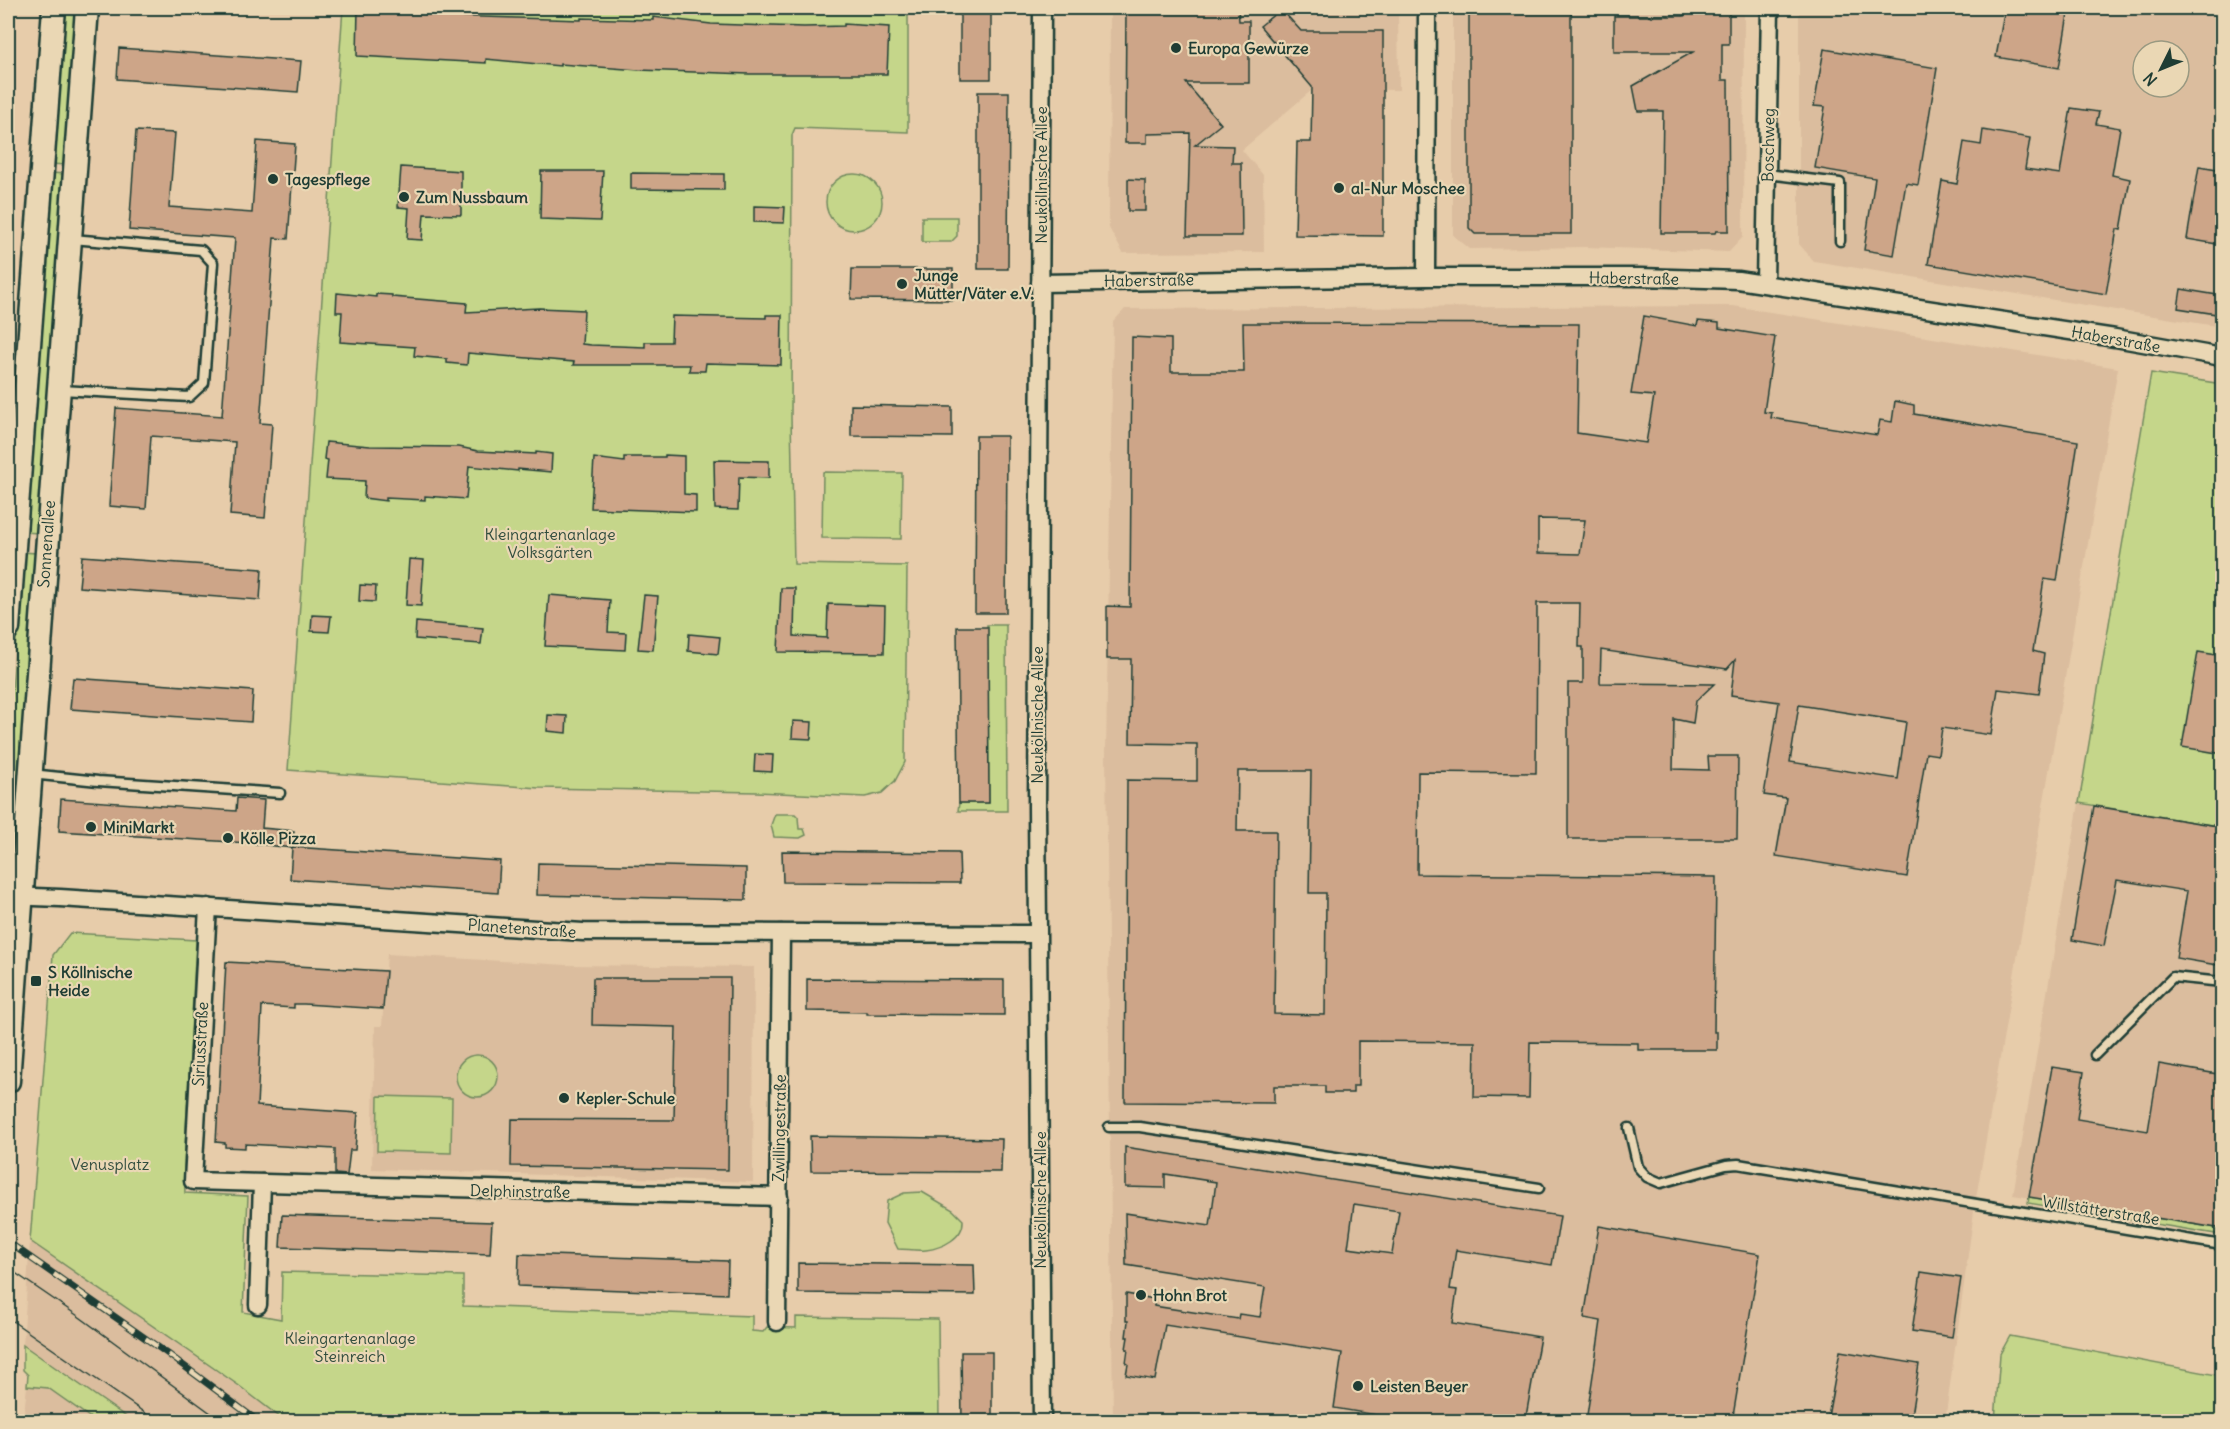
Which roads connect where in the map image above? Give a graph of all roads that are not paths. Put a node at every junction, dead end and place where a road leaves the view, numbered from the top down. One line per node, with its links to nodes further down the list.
1 (54, 8): 14 (main road, Sonnenallee)
2 (87, 8): 7 (main road, Sonnenallee)
3 (1042, 8): 10 (street, Neuköllnische Allee)
4 (1427, 8): 9 (street)
5 (1770, 8): 6 (street, Boschweg)
6 (1767, 174): 8 (lane); 11 (street, Boschweg)
7 (69, 238): 13 (main road, Sonnenallee); 13 (lane)
8 (1840, 241)
9 (1426, 277): 10 (street, Haberstraße); 11 (street, Haberstraße)
10 (1040, 283): 20 (street, Neuköllnische Allee)
11 (1765, 283): 12 (street, Haberstraße)
12 (2223, 357)
13 (58, 390): 15 (main road, Sonnenallee)
14 (8, 628)
15 (30, 774): 16 (lane); 17 (main road, Sonnenallee)
16 (280, 793)
17 (14, 896): 18 (street, Planetenstraße); 23 (main road, Sonnenallee)
18 (208, 907): 19 (street, Planetenstraße); 26 (street, Siriusstraße)
19 (781, 933): 20 (street, Planetenstraße); 29 (street, Zwillingestraße)
20 (1037, 934): 33 (street, Neuköllnische Allee)
21 (2223, 982): 22 (lane)
22 (2095, 1055)
23 (8, 1081)
24 (1109, 1127): 28 (lane)
25 (1629, 1128): 30 (lane, Willstätterstraße)
26 (193, 1181): 27 (street, Delphinstraße)
27 (262, 1184): 29 (street, Delphinstraße); 31 (street)
28 (1539, 1188)
29 (778, 1197): 32 (street, Zwillingestraße)
30 (2223, 1245)
31 (258, 1305)
32 (777, 1322)
33 (1042, 1422)

